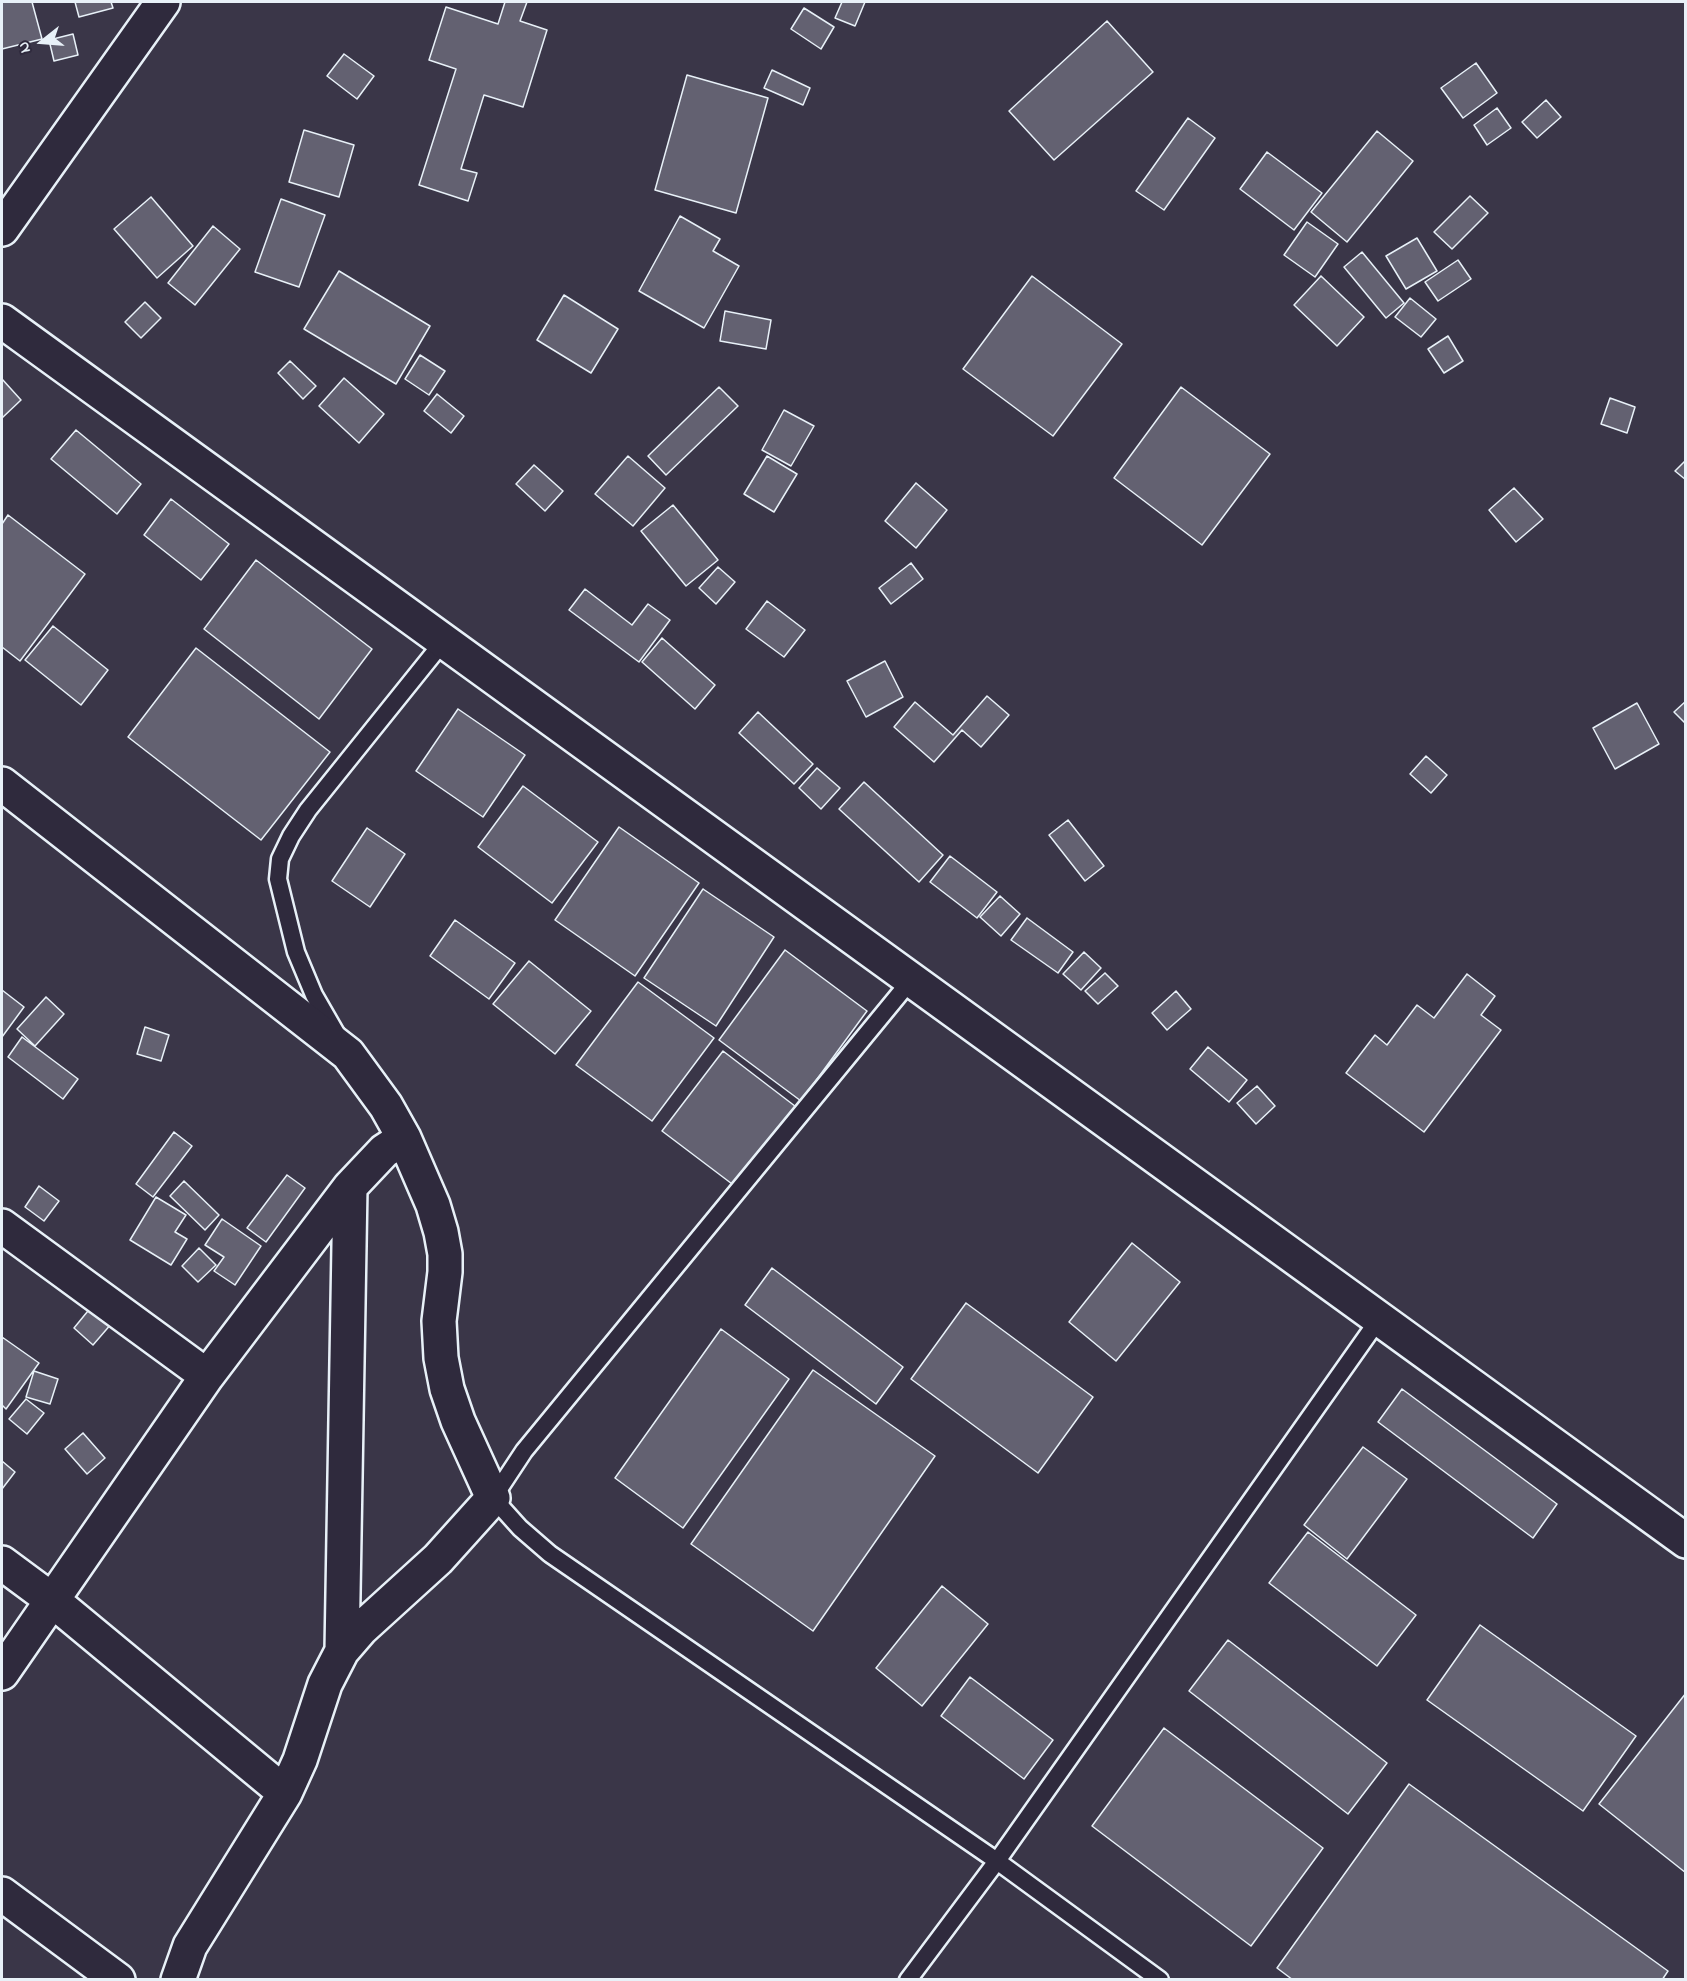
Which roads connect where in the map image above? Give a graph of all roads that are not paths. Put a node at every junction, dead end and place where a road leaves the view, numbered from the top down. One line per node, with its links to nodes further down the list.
1 (163, 2): 2 (street)
2 (2, 229)
3 (2, 321): 4 (street)
4 (443, 642): 6 (street); 7 (lane)
5 (2, 784): 7 (street)
6 (910, 980): 11 (street); 13 (lane)
7 (348, 1054): 8 (street)
8 (404, 1138): 9 (street); 13 (street)
9 (350, 1187): 12 (street); 17 (street)
10 (2, 1226): 12 (street)
11 (1378, 1319): 14 (street); 20 (lane)
12 (207, 1376): 16 (street)
13 (493, 1498): 17 (street); 20 (lane)
14 (1686, 1541)
15 (2, 1563): 16 (street)
16 (52, 1600): 18 (street); 19 (street)
17 (342, 1651): 19 (street)
18 (2, 1673)
19 (285, 1793): 23 (street)
20 (997, 1861): 24 (lane); 25 (lane)
21 (2, 1894): 22 (street)
22 (118, 1980)
23 (178, 1980)
24 (908, 1980)
25 (1160, 1980)

